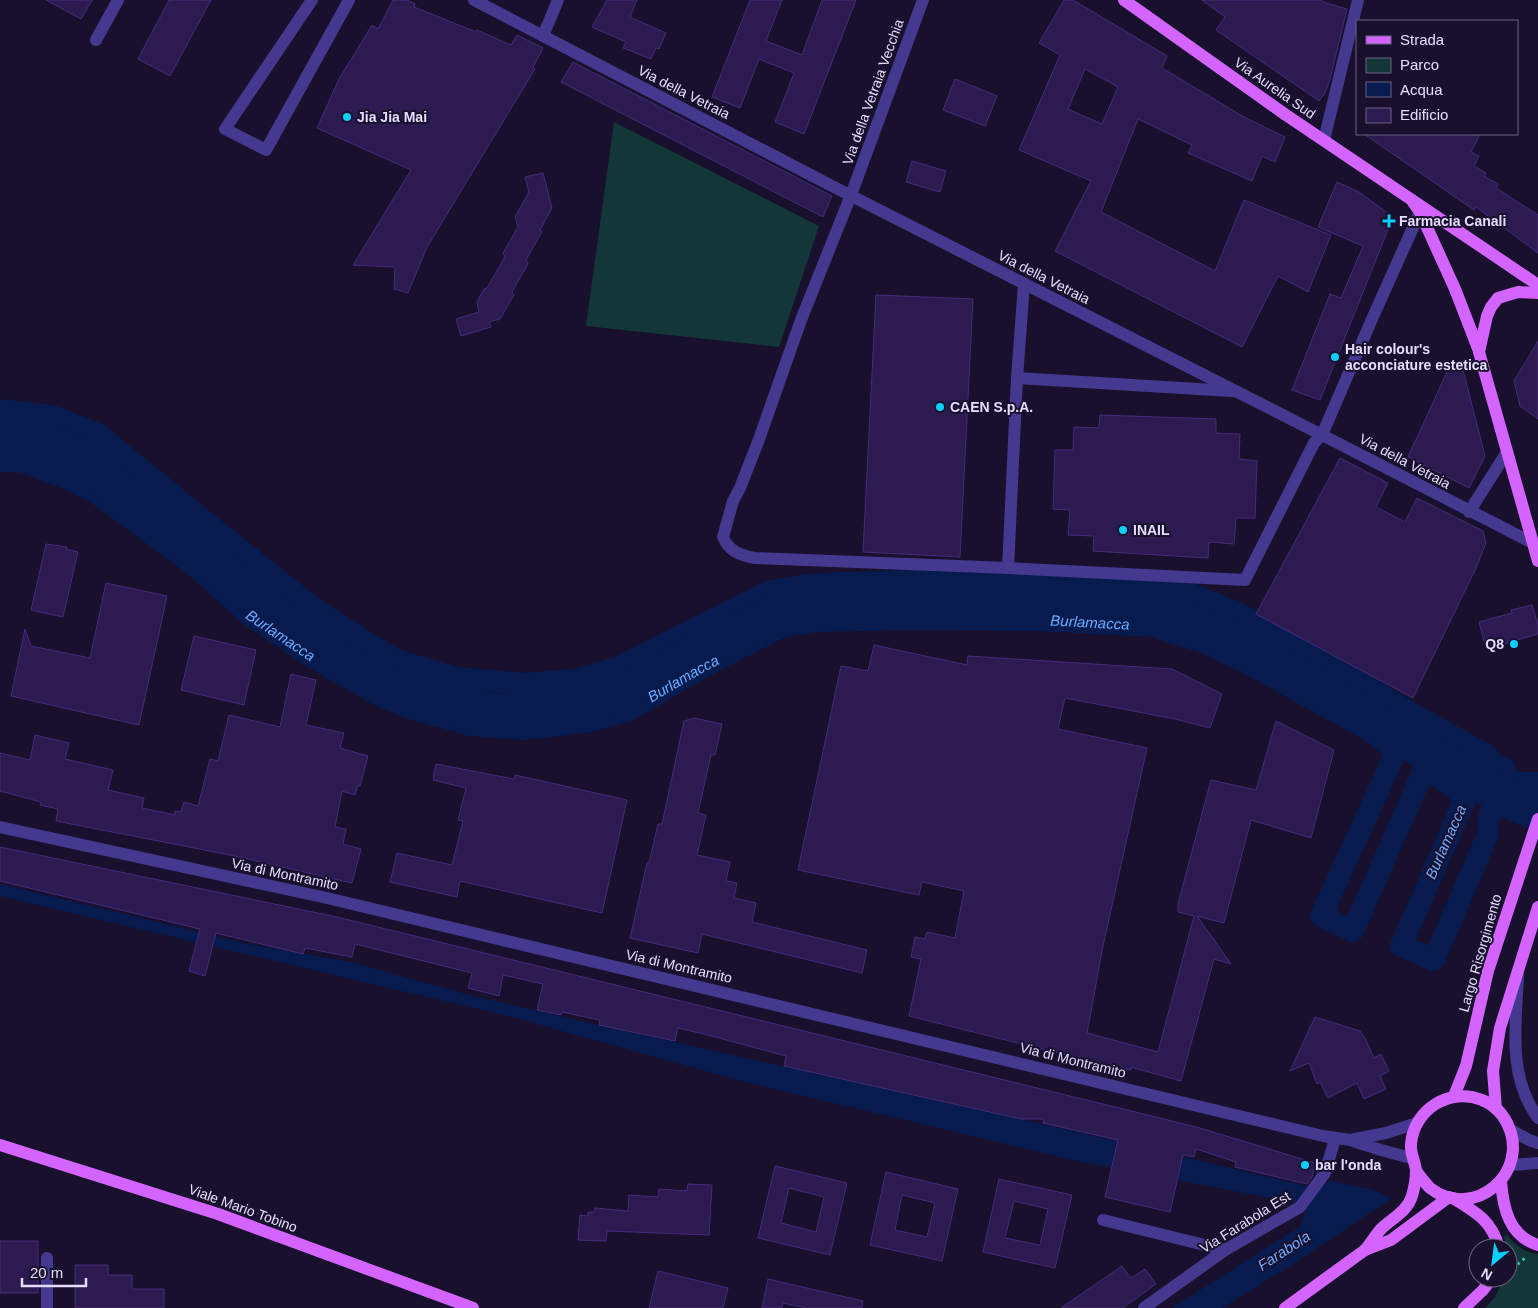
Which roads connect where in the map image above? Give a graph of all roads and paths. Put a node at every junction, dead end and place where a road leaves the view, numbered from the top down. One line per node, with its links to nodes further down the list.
1 (118, 0): 10 (street)
2 (312, 0): 3 (street)
3 (349, 0)
4 (474, 0): 9 (street, Via della Vetraia)
5 (558, 0): 9 (street)
6 (923, 0): 12 (street, Via della Vetraia Vecchia)
7 (1124, 0): 11 (main road, Via Aurelia Sud)
8 (1358, 0): 11 (street)
9 (543, 36): 12 (street, Via della Vetraia)
10 (96, 40)
11 (1324, 140): 13 (main road, Via Aurelia Sud)
12 (851, 195): 15 (street, Via della Vetraia); 26 (street, Via della Vetraia Vecchia)
13 (1410, 198): 14 (main road, Via Aurelia Sud); 16 (main road, Via Aurelia Sud)
14 (1420, 212): 18 (main road, Via Aurelia Sud); 21 (street)
15 (1024, 284): 19 (street); 20 (street, Via della Vetraia)
16 (1538, 284)
17 (1538, 294): 18 (main road)
18 (1479, 352): 22 (main road, Via Aurelia Sud)
19 (1017, 378): 20 (street); 26 (street)
20 (1236, 391): 21 (street, Via della Vetraia)
21 (1322, 434): 23 (street, Via della Vetraia); 26 (street)
22 (1507, 452): 23 (street); 24 (main road, Via Aurelia Sud)
23 (1469, 512): 24 (street, Via della Vetraia)
24 (1533, 543): 25 (main road, Via Aurelia Sud)
25 (1538, 560)
26 (1008, 568)
27 (1538, 819): 31 (main road, Largo Risorgimento)
28 (0, 828): 36 (street, Via di Montramito)
29 (1538, 907): 30 (main road)
30 (1519, 970): 32 (main road); 33 (street)
31 (1454, 1096): 32 (main road); 34 (main road)
32 (1496, 1109): 35 (main road)
33 (1538, 1118)
34 (1417, 1122): 37 (street, Via di Montramito); 40 (main road)
35 (1511, 1130): 39 (street); 42 (main road)
36 (1335, 1139): 37 (street, Via di Montramito); 49 (street, Via Farabola Est)
37 (1350, 1140): 40 (street, Via di Montramito)
38 (0, 1144): 54 (main road, Viale Mario Tobino)
39 (1538, 1144)
40 (1411, 1158): 43 (main road)
41 (1538, 1162): 42 (street)
42 (1511, 1164): 44 (main road)
43 (1416, 1170): 45 (main road); 50 (main road)
44 (1501, 1182): 45 (main road); 48 (main road)
45 (1451, 1198): 47 (main road); 50 (main road)
46 (1103, 1220): 49 (street)
47 (1495, 1238)
48 (1538, 1245)
49 (1225, 1250): 55 (street, Via Farabola Est)
50 (1365, 1250): 56 (main road)
51 (47, 1258): 53 (street)
52 (1484, 1288): 57 (main road)
53 (47, 1308)
54 (473, 1308)
55 (1144, 1308)
56 (1285, 1308)
57 (1464, 1308)

